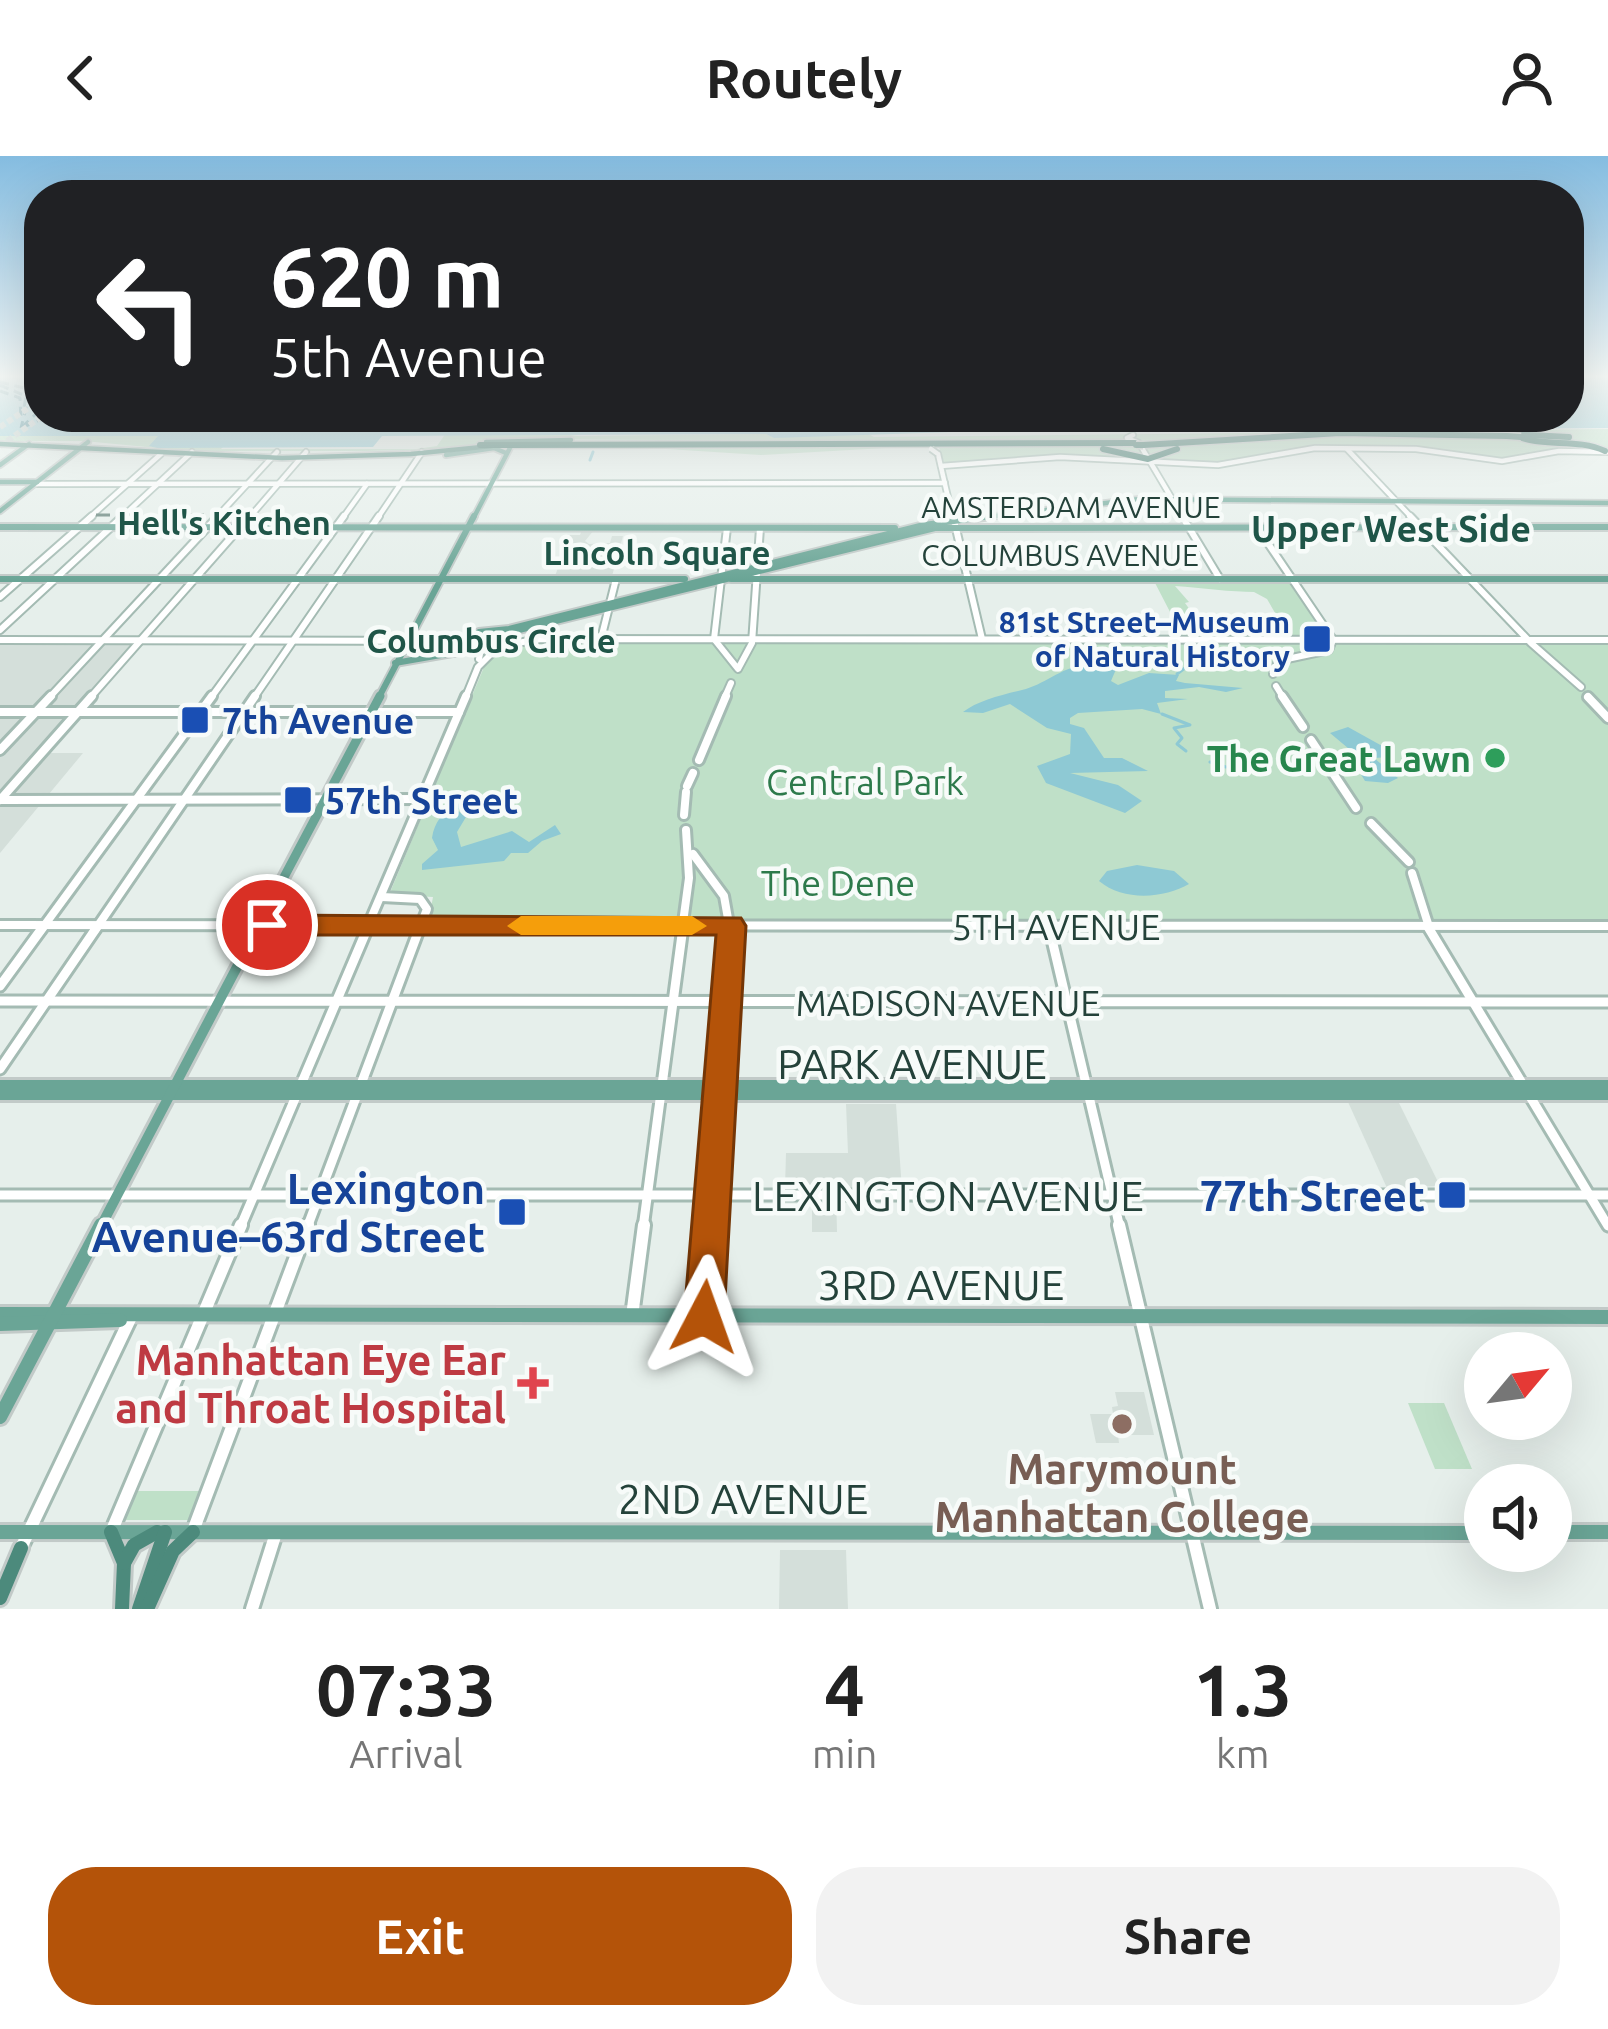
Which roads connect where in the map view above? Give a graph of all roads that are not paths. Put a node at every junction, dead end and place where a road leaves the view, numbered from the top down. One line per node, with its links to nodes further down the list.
1 (512, 444): 24 (main road)
2 (28, 445): 29 (main road)
3 (85, 445): 32 (main road)
4 (92, 445): 25 (highway)
5 (95, 445): 21 (highway)
6 (466, 445): 19 (highway)
7 (480, 445): 8 (highway); 19 (highway)
8 (484, 445)
9 (506, 445): 26 (highway)
10 (934, 445): 11 (highway)
11 (961, 445): 12 (highway); 16 (highway); 20 (highway)
12 (978, 445)
13 (1087, 445): 16 (highway)
14 (1141, 445): 28 (main road)
15 (1214, 445): 28 (highway)
16 (1052, 446): 28 (highway)
17 (1346, 448): 18 (main road); 28 (main road); 42 (main road)
18 (1608, 448)
19 (420, 452): 23 (highway); 26 (highway); 38 (main road)
20 (934, 452): 30 (main road)
21 (191, 453): 22 (highway); 25 (highway); 34 (main road)
22 (276, 453): 23 (highway); 35 (main road)
23 (305, 453): 36 (main road)
24 (506, 453): 27 (main road); 39 (main road)
25 (161, 454): 33 (main road)
26 (437, 454): 27 (highway)
27 (446, 455)
28 (1149, 461): 30 (main road); 41 (main road)
29 (0, 465)
30 (940, 466): 40 (main road)
31 (0, 483): 32 (main road)
32 (37, 483): 33 (main road); 44 (main road)
33 (128, 483): 34 (main road); 49 (main road)
34 (158, 483): 35 (main road); 50 (main road)
35 (248, 483): 36 (main road); 51 (main road)
36 (278, 483): 37 (main road); 52 (main road)
37 (368, 483): 38 (main road); 53 (main road)
38 (398, 483): 39 (main road); 54 (main road)
39 (490, 483): 40 (main road); 55 (main road)
40 (945, 483): 46 (main road)
41 (1173, 501): 42 (main road); 45 (main road); 46 (main road); 57 (main road)
42 (1399, 503): 43 (main road); 59 (main road)
43 (1608, 504)
44 (0, 511)
45 (1049, 511): 47 (main road); 56 (main road)
46 (955, 524): 47 (main road, AMSTERDAM AVENUE); 63 (main road); 64 (main road, AMSTERDAM AVENUE); 79 (main road)
47 (989, 524): 56 (main road, AMSTERDAM AVENUE)
48 (0, 527): 49 (main road, AMSTERDAM AVENUE)
49 (78, 527): 50 (main road, AMSTERDAM AVENUE); 69 (main road)
50 (111, 527): 51 (main road, AMSTERDAM AVENUE); 70 (main road)
51 (207, 527): 52 (main road, AMSTERDAM AVENUE); 71 (main road)
52 (239, 527): 53 (main road, AMSTERDAM AVENUE); 72 (main road)
53 (336, 527): 54 (main road, AMSTERDAM AVENUE); 73 (main road)
54 (368, 527): 55 (main road, AMSTERDAM AVENUE); 74 (main road)
55 (467, 527): 61 (main road, AMSTERDAM AVENUE); 75 (main road)
56 (1056, 527): 57 (main road, AMSTERDAM AVENUE)
57 (1189, 527): 58 (main road, AMSTERDAM AVENUE); 80 (main road)
58 (1257, 527): 59 (main road, AMSTERDAM AVENUE); 81 (main road)
59 (1422, 527): 60 (main road, AMSTERDAM AVENUE); 82 (main road)
60 (1608, 527)
61 (727, 528): 62 (main road, AMSTERDAM AVENUE); 66 (main road)
62 (760, 528): 63 (main road, AMSTERDAM AVENUE); 65 (main road)
63 (914, 528): 64 (main road, AMSTERDAM AVENUE); 65 (main road)
64 (934, 528): 65 (main road)
65 (757, 566): 66 (main road); 78 (main road)
66 (720, 577): 77 (main road, COLUMBUS AVENUE); 78 (main road, COLUMBUS AVENUE); 84 (main road); 101 (main road)
67 (1608, 578): 82 (main road, COLUMBUS AVENUE)
68 (0, 579): 69 (main road, COLUMBUS AVENUE)
69 (20, 579): 70 (main road, COLUMBUS AVENUE); 83 (main road)
70 (55, 579): 71 (main road, COLUMBUS AVENUE); 85 (main road)
71 (159, 579): 72 (main road, COLUMBUS AVENUE); 89 (main road)
72 (194, 579): 73 (main road, COLUMBUS AVENUE); 90 (main road)
73 (298, 579): 74 (main road, COLUMBUS AVENUE); 91 (main road)
74 (333, 579): 75 (main road, COLUMBUS AVENUE); 92 (main road)
75 (440, 579): 76 (main road, COLUMBUS AVENUE); 93 (main road)
76 (616, 579): 77 (main road, COLUMBUS AVENUE); 84 (main road)
77 (703, 579): 84 (main road)
78 (756, 579): 79 (main road, COLUMBUS AVENUE); 94 (main road)
79 (968, 579): 80 (main road, COLUMBUS AVENUE); 95 (main road)
80 (1220, 579): 81 (main road, COLUMBUS AVENUE)
81 (1292, 579): 82 (main road, COLUMBUS AVENUE); 96 (main road)
82 (1472, 579): 97 (main road)
83 (0, 596)
84 (610, 605): 86 (main road); 87 (main road); 100 (main road)
85 (0, 630)
86 (497, 630): 99 (main road); 100 (main road)
87 (601, 639): 100 (main road); 101 (main road)
88 (0, 640): 89 (main road)
89 (103, 640): 90 (main road); 110 (main road)
90 (140, 640): 91 (main road); 111 (main road)
91 (253, 640): 92 (main road); 112 (main road)
92 (292, 640): 93 (main road); 113 (main road)
93 (408, 640): 99 (main road); 102 (main road)
94 (752, 640): 95 (main road); 101 (main road); 101 (main road)
95 (982, 640): 96 (main road)
96 (1333, 640): 97 (main road); 104 (main road)
97 (1530, 640): 98 (main road); 107 (main road)
98 (1608, 640)
99 (469, 644): 100 (main road); 102 (main road); 103 (main road)
100 (504, 644): 103 (main road)
101 (716, 646)
102 (395, 663): 114 (main road)
103 (478, 667): 115 (main road)
104 (1274, 674)
105 (731, 683): 120 (main road)
106 (1276, 686): 117 (main road)
107 (1581, 688)
108 (1588, 697): 116 (main road)
109 (0, 712): 110 (main road)
110 (35, 712): 111 (main road); 119 (main road)
111 (76, 712): 112 (main road); 123 (main road)
112 (200, 712): 113 (main road); 124 (main road)
113 (242, 712): 114 (main road); 125 (main road)
114 (370, 712): 115 (main road); 126 (main road)
115 (459, 712): 122 (main road)
116 (1608, 718)
117 (1304, 727)
118 (1311, 740): 127 (main road)
119 (0, 750)
120 (699, 760)
121 (693, 773): 128 (main road)
122 (422, 799): 126 (main road); 134 (main road)
123 (0, 800): 124 (main road)
124 (137, 800): 125 (main road); 136 (main road)
125 (182, 800): 126 (main road); 137 (main road)
126 (324, 800): 138 (main road)
127 (1356, 808)
128 (684, 815)
129 (1371, 823): 132 (main road)
130 (686, 830): 131 (main road)
131 (688, 842): 141 (main road); 142 (main road)
132 (1409, 862)
133 (1412, 873): 144 (main road)
134 (380, 897): 139 (main road); 140 (main road)
135 (0, 925): 136 (main road, 5TH AVENUE)
136 (45, 925): 137 (main road, 5TH AVENUE); 146 (main road)
137 (98, 925): 138 (main road, 5TH AVENUE); 148 (main road)
138 (258, 925): 139 (main road, 5TH AVENUE); 149 (main road)
139 (367, 925): 140 (main road, 5TH AVENUE); 150 (main road)
140 (420, 925): 141 (main road, 5TH AVENUE); 151 (main road)
141 (680, 926): 142 (main road, 5TH AVENUE); 153 (main road)
142 (731, 926): 143 (main road, 5TH AVENUE); 154 (main road)
143 (1049, 926): 144 (main road, 5TH AVENUE); 155 (main road)
144 (1427, 926): 145 (main road, 5TH AVENUE); 152 (main road)
145 (1608, 926)
146 (0, 986)
147 (0, 1001): 148 (main road, MADISON AVENUE)
148 (46, 1001): 149 (main road, MADISON AVENUE); 157 (main road)
149 (218, 1001): 150 (main road, MADISON AVENUE); 160 (main road)
150 (334, 1001): 151 (main road, MADISON AVENUE); 161 (main road)
151 (392, 1001): 153 (main road, MADISON AVENUE); 162 (main road)
152 (1473, 1001): 155 (main road, MADISON AVENUE); 156 (main road, MADISON AVENUE); 166 (main road)
153 (671, 1002): 154 (main road, MADISON AVENUE); 163 (main road)
154 (726, 1002): 155 (main road, MADISON AVENUE); 164 (main road)
155 (1067, 1002): 165 (main road)
156 (1608, 1002)
157 (0, 1069)
158 (0, 1084): 160 (main road, PARK AVENUE)
159 (1608, 1084): 166 (main road, PARK AVENUE)
160 (172, 1090): 161 (main road, PARK AVENUE); 167 (main road, PARK AVENUE); 174 (main road)
161 (296, 1090): 162 (main road, PARK AVENUE); 169 (main road)
162 (358, 1090): 163 (main road, PARK AVENUE); 170 (main road)
163 (660, 1090): 164 (main road, PARK AVENUE); 171 (main road)
164 (720, 1090): 165 (main road, PARK AVENUE); 175 (main road)
165 (1088, 1090): 166 (main road, PARK AVENUE); 172 (main road)
166 (1527, 1090): 168 (main road, PARK AVENUE); 176 (main road)
167 (0, 1095)
168 (1608, 1095)
169 (253, 1194): 170 (main road, LEXINGTON AVENUE); 174 (main road, LEXINGTON AVENUE); 182 (main road)
170 (320, 1194): 171 (main road, LEXINGTON AVENUE); 183 (main road)
171 (647, 1194): 175 (main road, LEXINGTON AVENUE); 187 (main road)
172 (1112, 1194): 175 (main road, LEXINGTON AVENUE); 176 (main road, LEXINGTON AVENUE); 188 (main road)
173 (0, 1195): 174 (main road, LEXINGTON AVENUE)
174 (117, 1195): 186 (main road)
175 (713, 1195): 184 (main road)
176 (1589, 1195): 177 (main road, LEXINGTON AVENUE); 178 (main road)
177 (1608, 1195)
178 (1608, 1226)
179 (0, 1314): 186 (main road, 3RD AVENUE)
180 (72, 1314): 181 (main road, 3RD AVENUE); 186 (main road, 3RD AVENUE); 190 (main road)
181 (130, 1317): 182 (main road, 3RD AVENUE); 190 (main road, 3RD AVENUE); 201 (main road)
182 (202, 1317): 183 (main road, 3RD AVENUE); 193 (main road)
183 (274, 1317): 187 (main road, 3RD AVENUE); 195 (main road)
184 (704, 1317): 187 (main road, 3RD AVENUE); 188 (main road, 3RD AVENUE)
185 (1608, 1317): 188 (main road, 3RD AVENUE)
186 (52, 1318): 189 (main road, 3RD AVENUE); 190 (main road, 3RD AVENUE); 191 (main road)
187 (632, 1318)
188 (1142, 1318): 197 (main road)
189 (0, 1324)
190 (86, 1324)
191 (0, 1417)
192 (0, 1532): 201 (main road, 2ND AVENUE)
193 (111, 1532): 194 (main road, 2ND AVENUE); 201 (main road, 2ND AVENUE); 202 (highway)
194 (161, 1532): 195 (main road, 2ND AVENUE); 202 (highway); 205 (highway)
195 (193, 1532): 196 (main road, 2ND AVENUE); 205 (highway)
196 (276, 1532): 197 (main road, 2ND AVENUE); 206 (main road)
197 (1192, 1532): 200 (main road, 2ND AVENUE); 207 (main road)
198 (1572, 1532): 199 (main road)
199 (1608, 1532)
200 (1464, 1533)
201 (25, 1540): 203 (highway)
202 (124, 1563): 204 (highway)
203 (0, 1598)
204 (122, 1609)
205 (143, 1609)
206 (251, 1609)
207 (1210, 1609)

